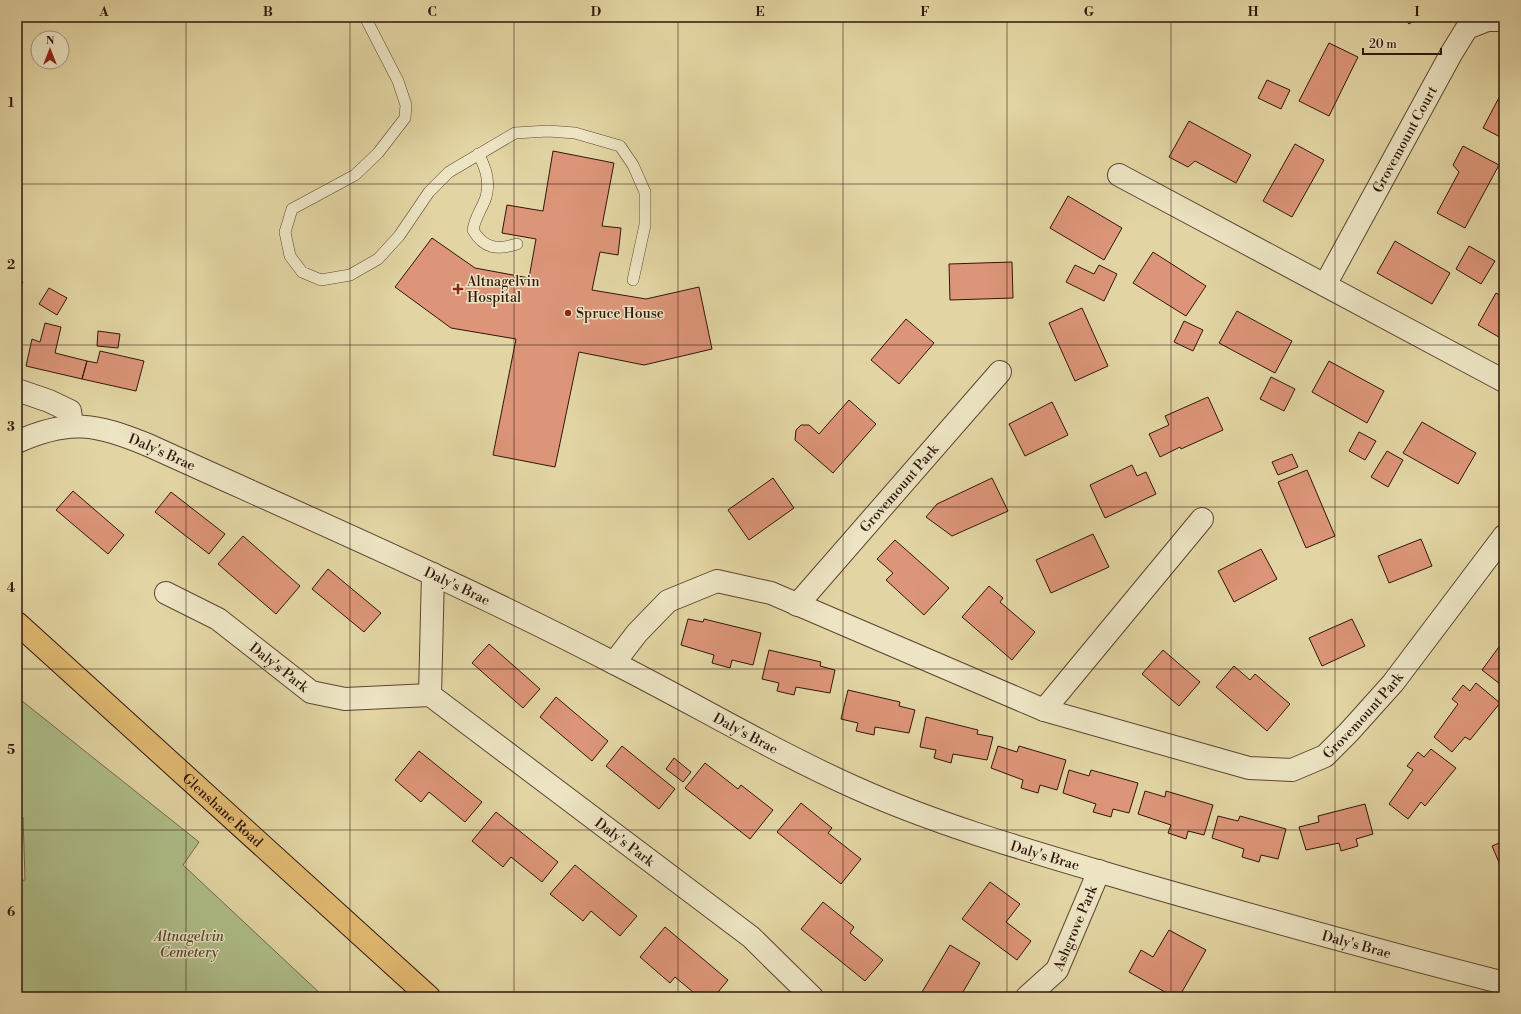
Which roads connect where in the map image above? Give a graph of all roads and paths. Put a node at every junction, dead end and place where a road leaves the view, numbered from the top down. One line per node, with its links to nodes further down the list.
1 (365, 17): 3 (lane)
2 (1504, 20): 7 (street, Grovemount Court)
3 (478, 154): 5 (lane); 6 (lane)
4 (1119, 175): 7 (street)
5 (517, 244)
6 (633, 280)
7 (1325, 285): 9 (street)
8 (1000, 372): 17 (street, Grovemount Park)
9 (1504, 381)
10 (17, 390): 11 (street)
11 (72, 425): 12 (street, Daly's Brae); 15 (street, Daly's Brae)
12 (17, 442)
13 (1202, 519): 21 (street)
14 (1504, 536): 21 (street, Grovemount Park)
15 (433, 574): 19 (street, Daly's Brae); 20 (street)
16 (166, 593): 20 (street, Daly's Park)
17 (798, 605): 19 (street, Grovemount Park); 21 (street, Grovemount Park)
18 (17, 623): 24 (highway, Glenshane Road)
19 (614, 663): 22 (street, Daly's Brae)
20 (430, 695): 25 (street, Daly's Park)
21 (1044, 710)
22 (1099, 871): 23 (street, Daly's Brae); 26 (street, Ashgrove Park)
23 (1504, 983)
24 (429, 997)
25 (812, 997)
26 (1027, 997)

